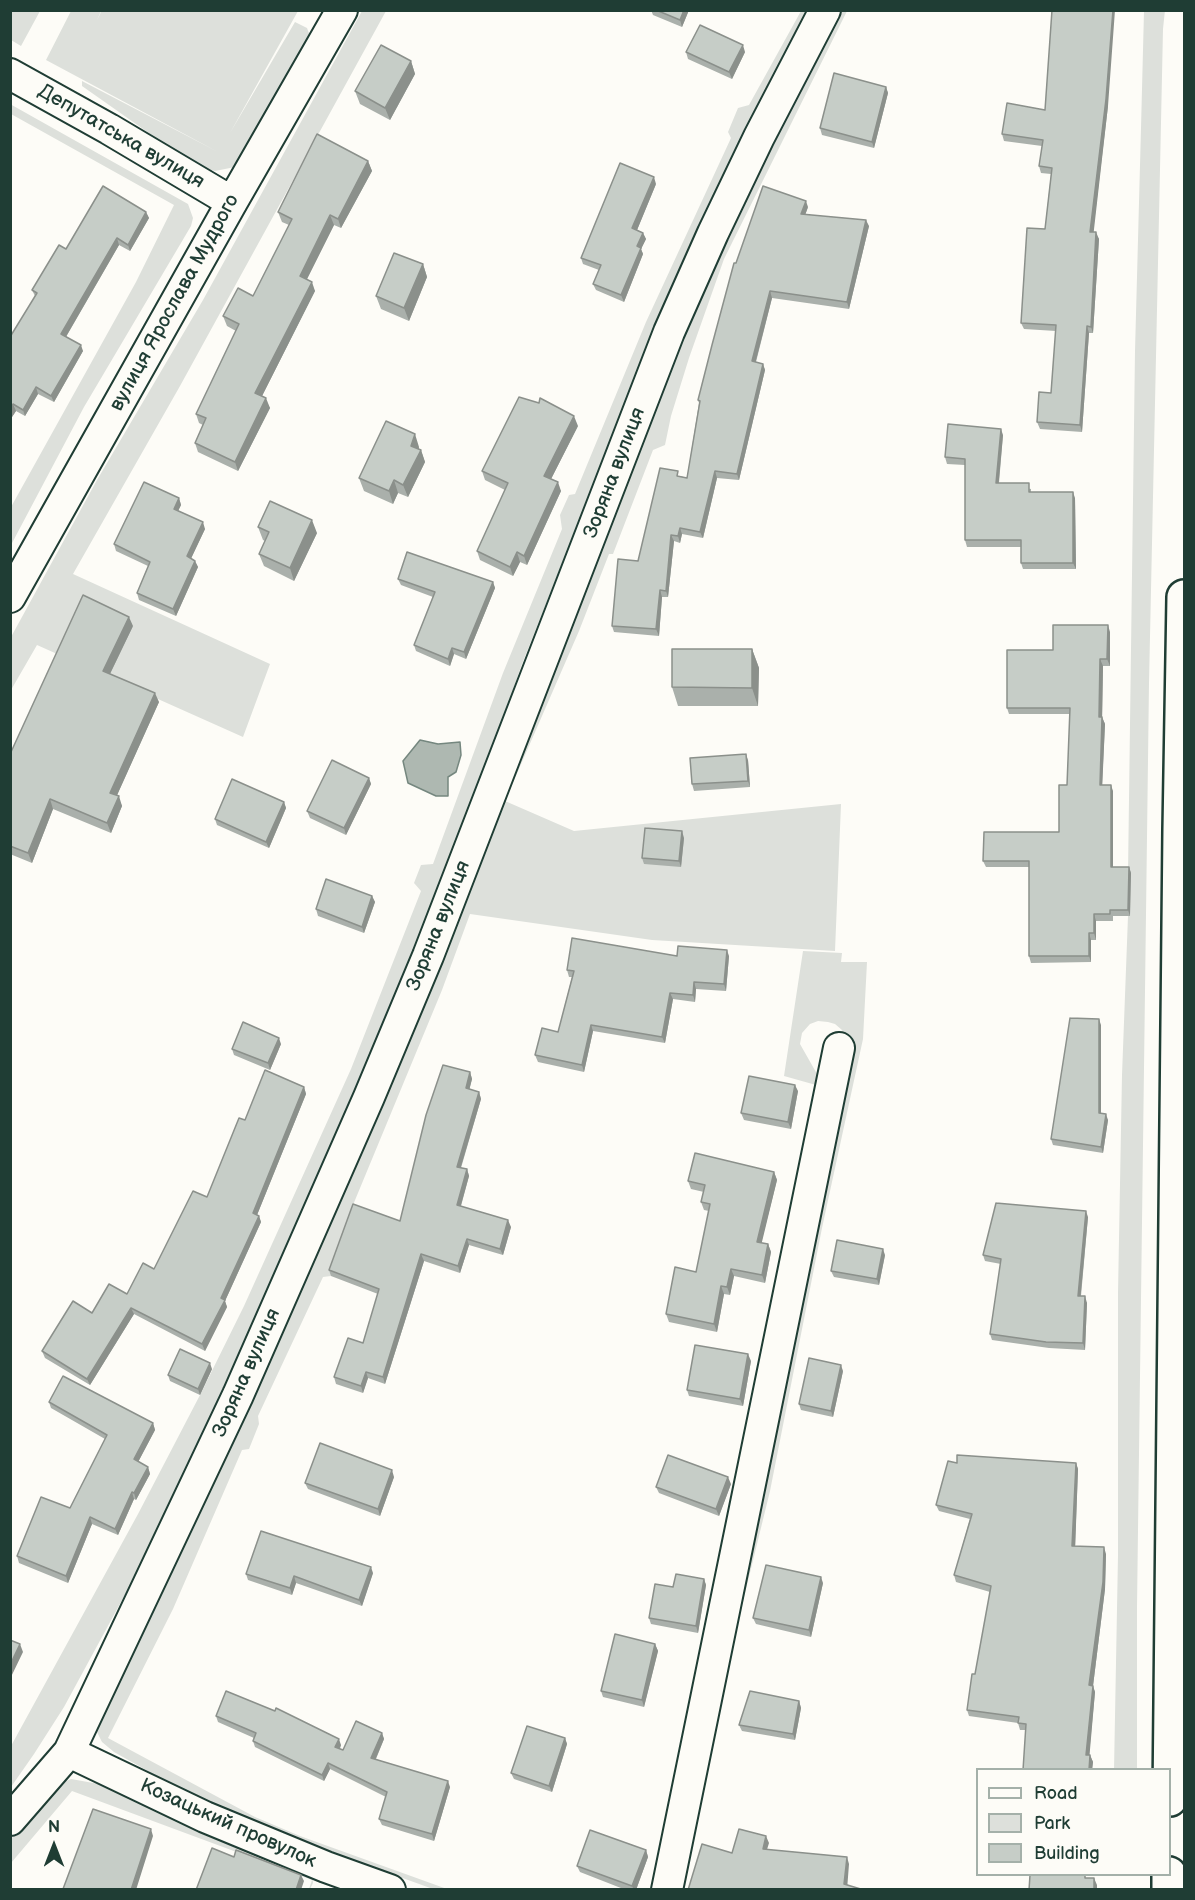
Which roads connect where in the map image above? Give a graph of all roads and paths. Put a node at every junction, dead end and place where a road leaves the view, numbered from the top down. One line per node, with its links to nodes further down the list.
1 (342, 10): 4 (street, вулиця Ярослава Мудрого)
2 (825, 10): 8 (street, Зоряна вулиця)
3 (10, 74): 4 (street, Депутатська вулиця)
4 (232, 202): 5 (street, вулиця Ярослава Мудрого)
5 (10, 597)
6 (1185, 597): 9 (street)
7 (839, 1048): 12 (street)
8 (69, 1752): 10 (street, Зоряна вулиця); 11 (street, Козацький провулок)
9 (1170, 1768)
10 (10, 1820)
11 (390, 1890)
12 (667, 1890)

